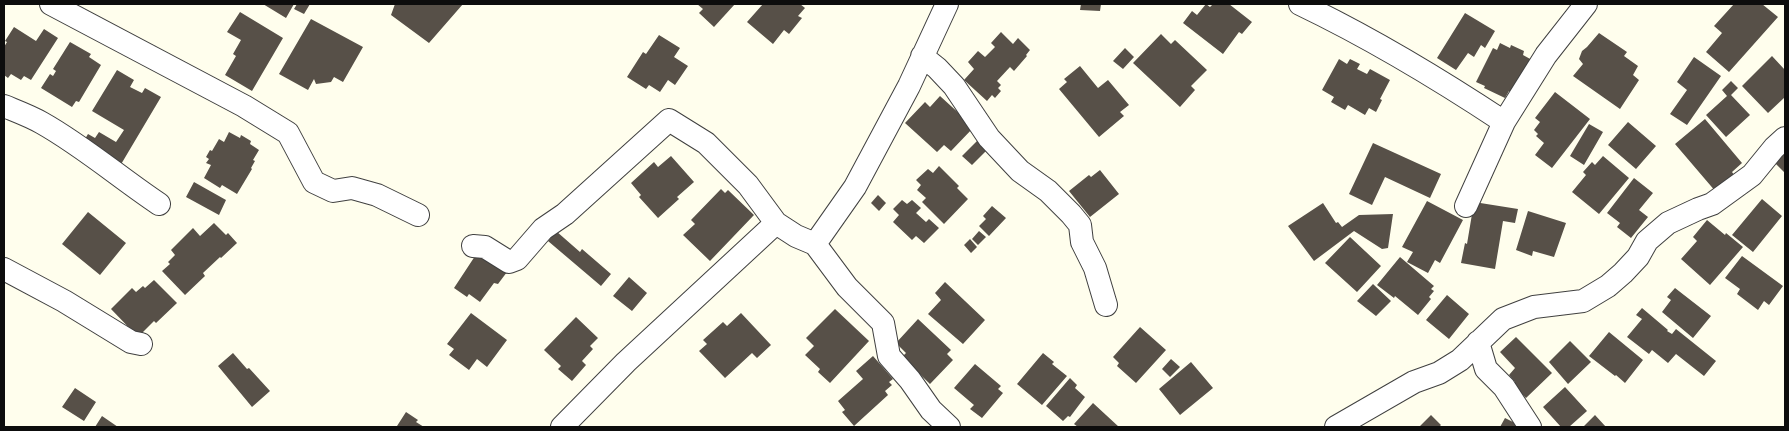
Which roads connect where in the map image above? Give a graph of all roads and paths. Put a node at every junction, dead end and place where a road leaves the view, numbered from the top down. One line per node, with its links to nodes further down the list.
1 (51, 4): 11 (street)
2 (947, 4): 5 (street)
3 (1300, 4): 7 (street)
4 (1586, 4): 7 (street)
5 (922, 56): 13 (street); 16 (street)
6 (4, 106): 9 (street)
7 (1504, 122): 10 (street)
8 (1785, 138): 17 (street)
9 (159, 204)
10 (1466, 206)
11 (418, 215)
12 (776, 223): 13 (street); 14 (street); 19 (street)
13 (815, 244): 20 (street)
14 (473, 246)
15 (4, 269): 18 (street)
16 (1106, 304)
17 (1478, 342): 21 (street); 22 (street)
18 (142, 344)
19 (562, 427)
20 (949, 427)
21 (1336, 427)
22 (1530, 427)

